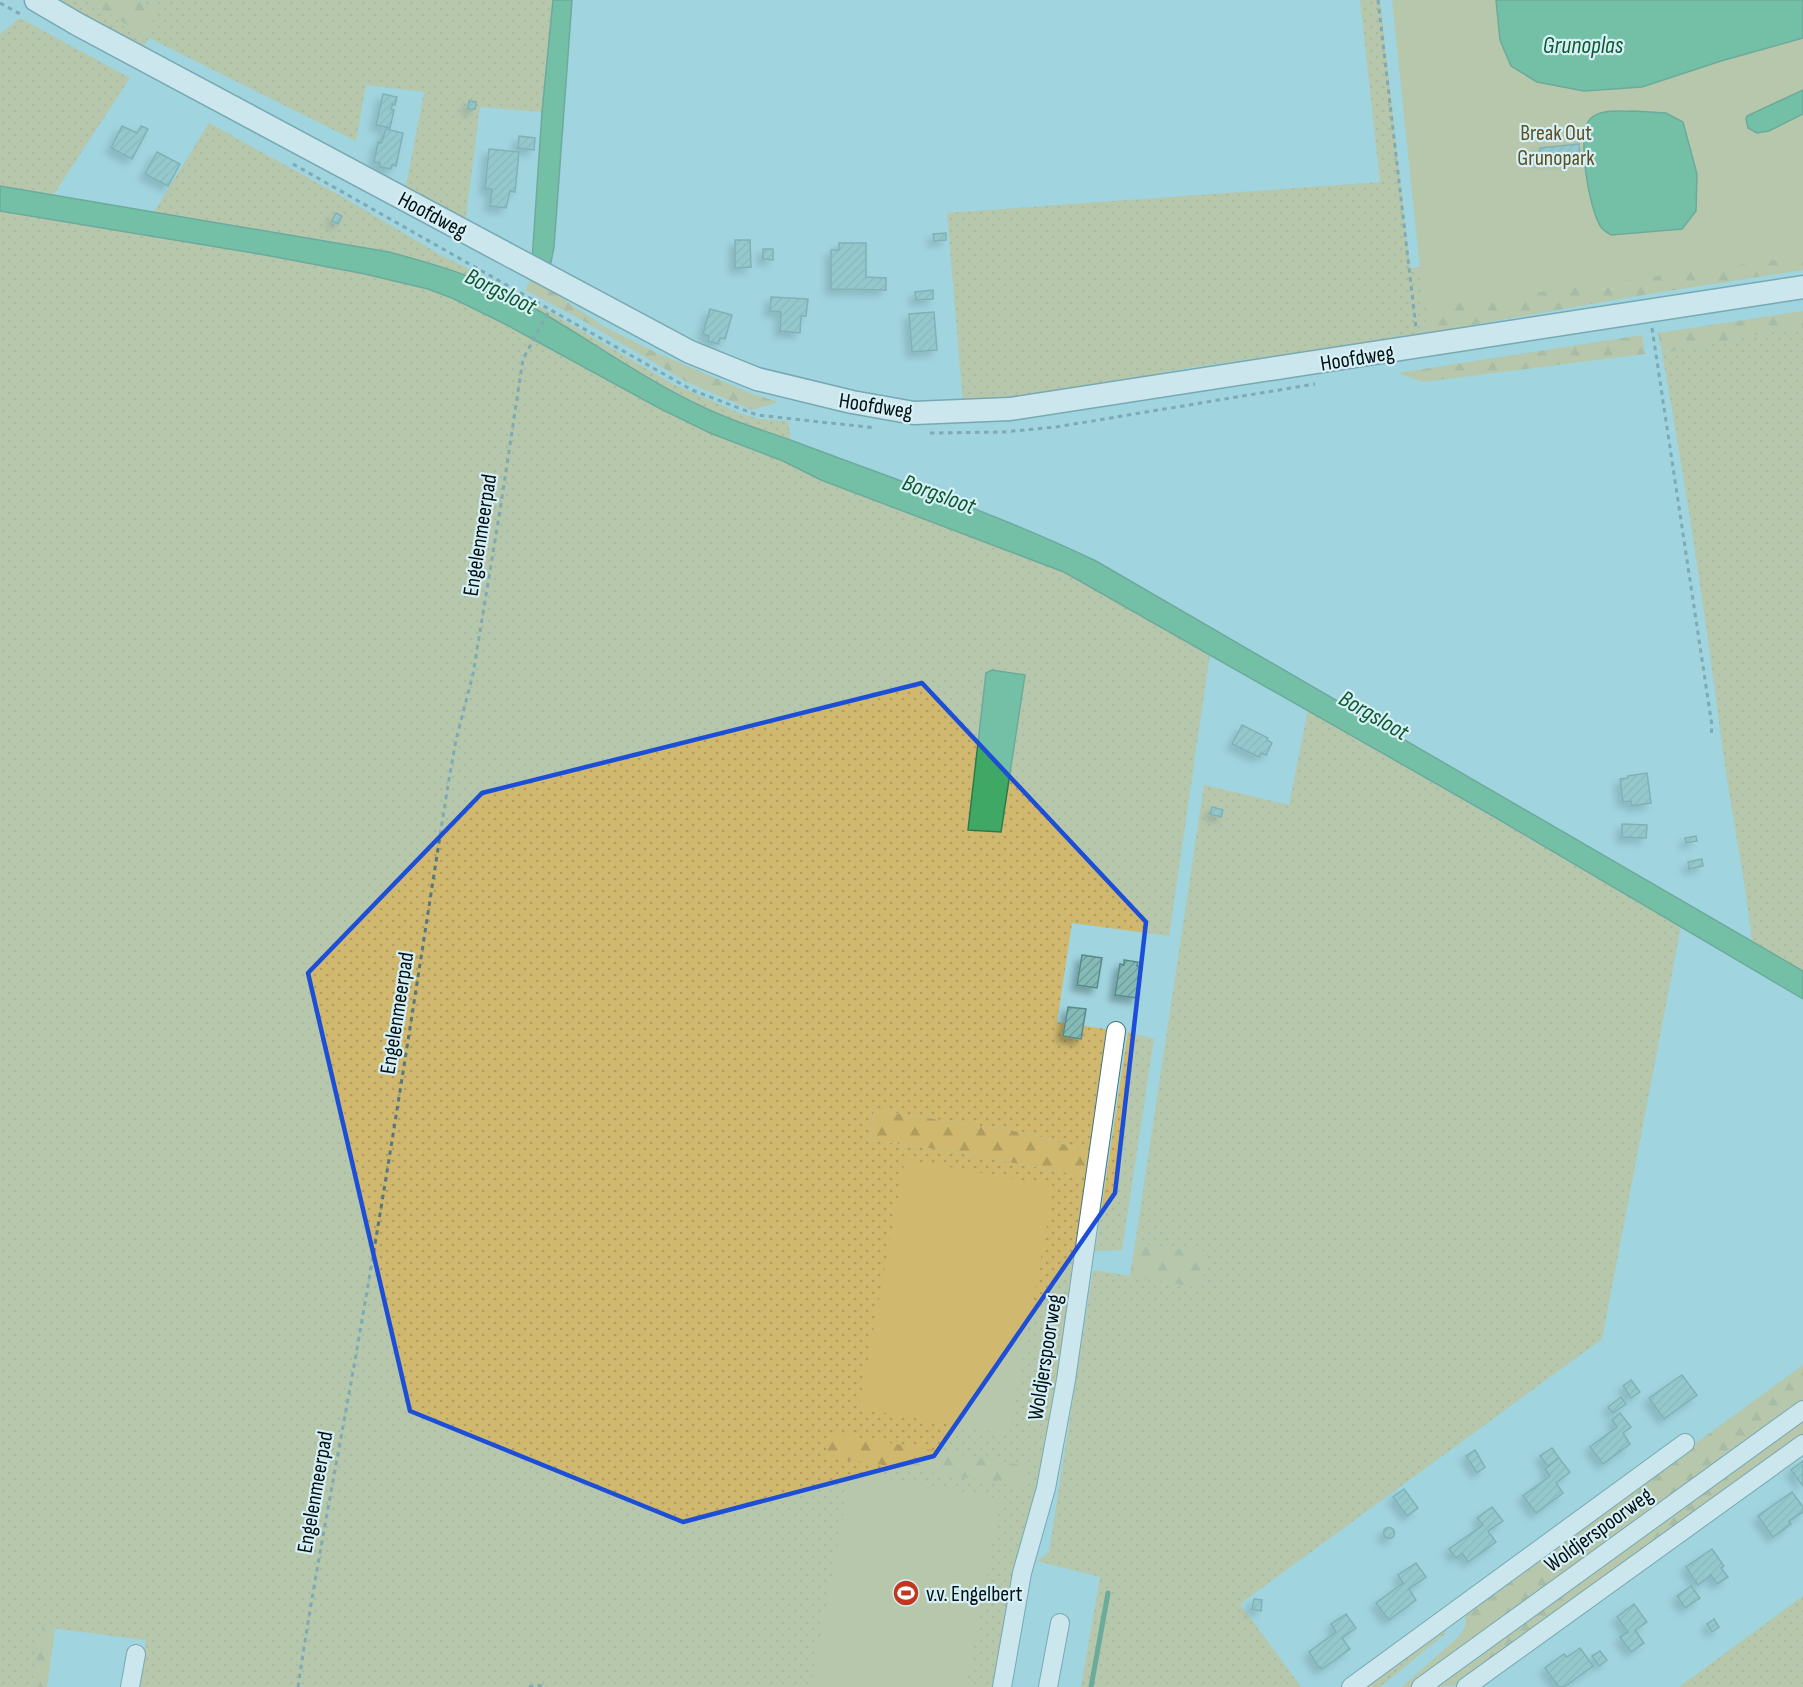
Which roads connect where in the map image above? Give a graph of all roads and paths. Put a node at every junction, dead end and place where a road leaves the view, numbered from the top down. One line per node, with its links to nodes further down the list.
1 (1378, 0): 8 (path)
2 (0, 3): 3 (path)
3 (33, 10): 8 (main road, Hoofdweg)
4 (288, 161): 6 (path, Hoofdweg)
5 (1803, 287): 8 (main road, Hoofdweg)
6 (550, 309): 17 (path, Engelenmeerpad)
7 (1652, 329): 9 (path)
8 (1418, 348)
9 (1711, 737)
10 (1116, 1030): 20 (street, Woldjerspoorweg)
11 (1803, 1410): 23 (street, Woldjerspoorweg)
12 (1685, 1443): 22 (street, Woldjerspoorweg)
13 (1803, 1443): 24 (street)
14 (1060, 1623): 21 (street)
15 (136, 1654): 16 (street)
16 (130, 1687)
17 (298, 1687)
18 (529, 1687): 19 (path)
19 (547, 1687)
20 (1002, 1687)
21 (1048, 1687)
22 (1351, 1687)
23 (1421, 1687)
24 (1466, 1687)

